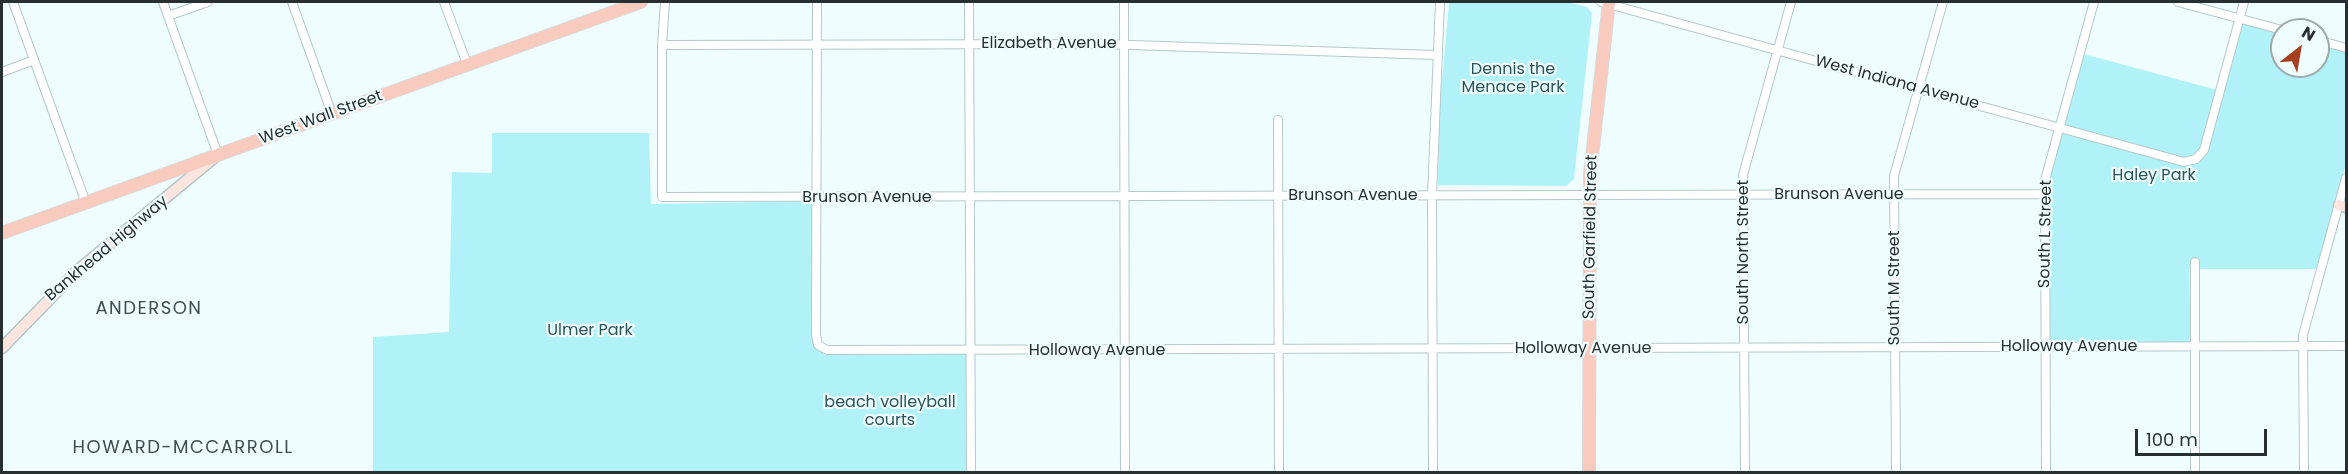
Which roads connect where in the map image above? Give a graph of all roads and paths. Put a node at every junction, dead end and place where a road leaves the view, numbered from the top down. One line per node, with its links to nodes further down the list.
1 (13, 2): 29 (street)
2 (163, 2): 18 (street)
3 (208, 2): 18 (street)
4 (292, 2): 33 (street)
5 (444, 2): 30 (street)
6 (641, 2): 30 (main road, West Wall Street)
7 (666, 2): 24 (street)
8 (817, 2): 22 (street)
9 (969, 2): 23 (street)
10 (1124, 2): 25 (street)
11 (1440, 2): 28 (street)
12 (1606, 2): 27 (street, West Indiana Avenue); 39 (main road, South Garfield Street)
13 (1791, 2): 27 (street, South North Street)
14 (1943, 2): 32 (street, South M Street)
15 (2094, 2): 35 (street, South L Street)
16 (2178, 2): 19 (street)
17 (2244, 2): 19 (street)
18 (168, 16): 36 (street)
19 (2239, 18): 20 (street); 35 (street, West Indiana Avenue)
20 (2270, 27)
21 (2330, 43): 26 (street)
22 (816, 44): 23 (street, Elizabeth Avenue); 24 (street, Elizabeth Avenue); 46 (street)
23 (969, 44): 25 (street, Elizabeth Avenue); 44 (street)
24 (662, 45): 46 (street, Brunson Avenue)
25 (1124, 45): 28 (street, Elizabeth Avenue); 45 (street)
26 (2346, 48)
27 (1778, 50): 32 (street, West Indiana Avenue); 40 (street, South North Street)
28 (1436, 55): 43 (street)
29 (34, 60): 31 (street); 47 (street)
30 (467, 64): 33 (main road, West Wall Street)
31 (2, 72)
32 (1919, 89): 35 (street, West Indiana Avenue); 41 (street, South M Street)
33 (332, 114): 36 (main road, West Wall Street)
34 (1278, 120): 42 (street)
35 (2060, 128): 38 (street, South L Street)
36 (218, 155): 47 (main road, West Wall Street); 54 (street, Bankhead Highway)
37 (2346, 178): 48 (street)
38 (2043, 194): 41 (street, Brunson Avenue); 56 (street, South L Street)
39 (1590, 195): 40 (street, Brunson Avenue); 43 (street, Brunson Avenue); 58 (main road, South Garfield Street)
40 (1744, 195): 41 (street, Brunson Avenue); 59 (street, South North Street)
41 (1894, 195): 55 (street, South M Street)
42 (1278, 196): 43 (street, Brunson Avenue); 45 (street, Brunson Avenue); 61 (street)
43 (1432, 196): 57 (street)
44 (970, 197): 45 (street, Brunson Avenue); 46 (street, Brunson Avenue); 62 (street)
45 (1124, 197): 60 (street)
46 (817, 198): 62 (street, Holloway Avenue)
47 (86, 203): 49 (main road, West Wall Street)
48 (2343, 206): 51 (street)
49 (2, 233)
50 (2195, 261): 53 (street)
51 (2304, 346): 52 (street, Holloway Avenue); 53 (street, Holloway Avenue); 72 (street)
52 (2346, 346)
53 (2195, 347): 56 (street, Holloway Avenue); 71 (street)
54 (2, 348)
55 (1895, 348): 56 (street, Holloway Avenue); 59 (street, Holloway Avenue); 69 (street, South M Street)
56 (2045, 348): 70 (street, South L Street)
57 (1432, 349): 58 (street, Holloway Avenue); 61 (street, Holloway Avenue); 66 (street)
58 (1590, 349): 59 (street, Holloway Avenue); 67 (main road, South Garfield Street)
59 (1745, 349): 68 (street, South North Street)
60 (1124, 350): 61 (street, Holloway Avenue); 62 (street, Holloway Avenue); 64 (street)
61 (1279, 350): 65 (street)
62 (970, 351): 63 (street)
63 (971, 472)
64 (1125, 472)
65 (1279, 472)
66 (1433, 472)
67 (1589, 472)
68 (1745, 472)
69 (1896, 472)
70 (2046, 472)
71 (2195, 472)
72 (2304, 472)

